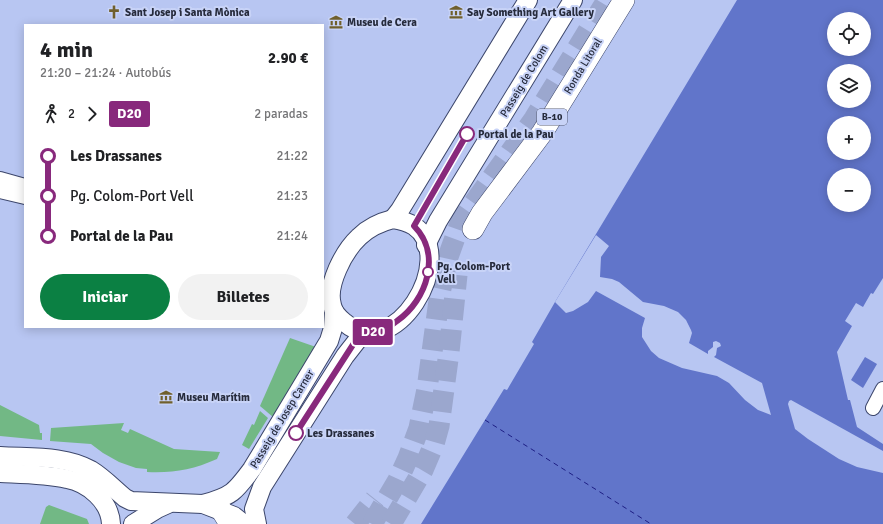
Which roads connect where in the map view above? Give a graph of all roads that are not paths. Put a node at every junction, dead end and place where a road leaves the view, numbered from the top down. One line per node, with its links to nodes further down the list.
1 (528, 0): 8 (main road)
2 (573, 0): 10 (main road, Passeig de Colom)
3 (624, 0): 9 (highway, Ronda Litoral / B-10)
4 (0, 179): 5 (street)
5 (24, 186)
6 (0, 190): 7 (street)
7 (24, 197)
8 (393, 219): 10 (main road); 11 (main road)
9 (472, 229)
10 (426, 245): 12 (main road)
11 (329, 292): 12 (main road); 18 (main road, Passeig de Josep Carner)
12 (363, 333): 22 (main road, Passeig de Josep Carner)
13 (883, 389): 14 (street)
14 (873, 408)
15 (0, 456): 17 (main road)
16 (0, 473): 19 (main road)
17 (173, 502): 18 (main road); 20 (main road)
18 (218, 513): 21 (main road)
19 (111, 524)
20 (133, 524)
21 (244, 524)
22 (257, 524)

